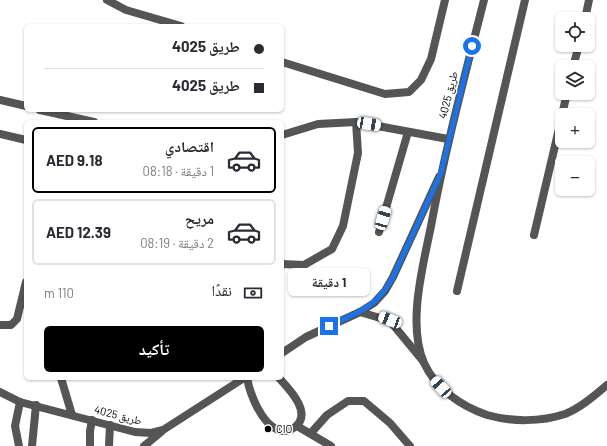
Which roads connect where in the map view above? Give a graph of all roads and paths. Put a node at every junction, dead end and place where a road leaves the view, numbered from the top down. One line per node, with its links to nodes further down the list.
1 (107, 0): 7 (street)
2 (445, 0): 8 (street)
3 (484, 0): 17 (street, طريق 4025)
4 (525, 0): 25 (street)
5 (589, 0): 6 (street)
6 (586, 12)
7 (174, 24)
8 (284, 63)
9 (0, 100): 10 (street)
10 (24, 106)
11 (49, 112): 12 (street)
12 (85, 120)
13 (356, 122): 14 (street); 16 (street); 23 (street)
14 (408, 132): 17 (street); 21 (street)
15 (0, 134): 18 (street)
16 (284, 134)
17 (448, 139): 20 (street, طريق 4025)
18 (24, 140)
19 (555, 145): 22 (street)
20 (441, 173): 26 (street, طريق 4025); 29 (street, طريق 4025)
21 (379, 232)
22 (534, 235)
23 (284, 264)
24 (24, 290): 27 (street)
25 (457, 291)
26 (360, 312): 28 (street, طريق 4025); 29 (street, طريق 4025)
27 (0, 325)
28 (284, 352)
29 (424, 362): 34 (street, طريق 4025)
30 (62, 380): 38 (street)
31 (242, 380): 42 (street, طريق 4025)
32 (246, 380): 41 (street)
33 (281, 380): 41 (street)
34 (607, 385)
35 (0, 392): 36 (street, طريق 4025)
36 (20, 402): 37 (street, طريق 4025); 44 (street)
37 (36, 405): 38 (street, طريق 4025); 45 (street)
38 (72, 415): 39 (street, طريق 4025)
39 (92, 420): 40 (street, طريق 4025); 46 (street)
40 (110, 425): 42 (street, طريق 4025); 47 (street)
41 (297, 426): 43 (street)
42 (163, 430): 48 (street)
43 (311, 433): 49 (street); 50 (street)
44 (19, 446)
45 (32, 446)
46 (90, 446)
47 (109, 446)
48 (144, 446)
49 (331, 446)
50 (410, 446)

